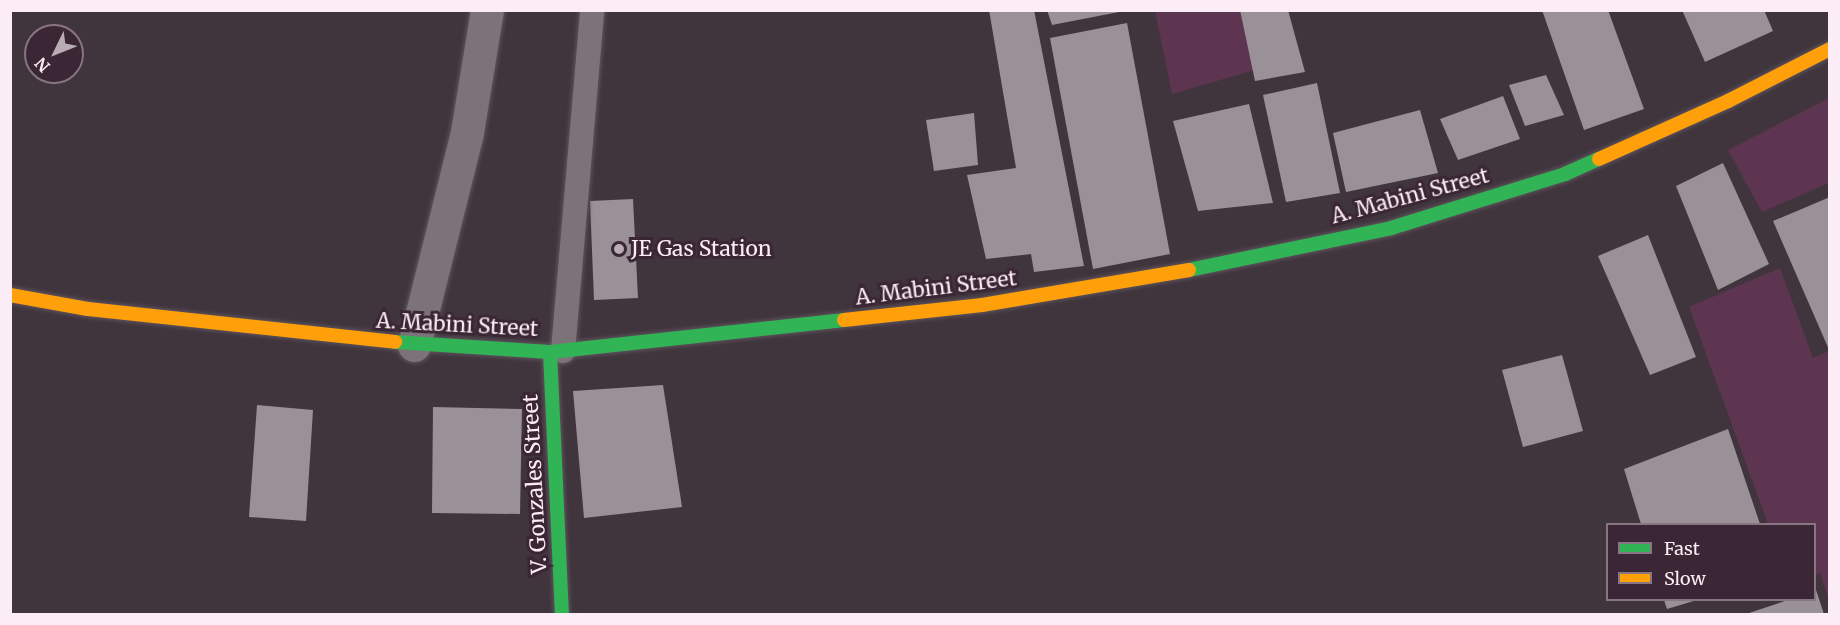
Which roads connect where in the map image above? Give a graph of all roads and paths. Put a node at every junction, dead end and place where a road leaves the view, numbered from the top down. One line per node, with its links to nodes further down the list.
1 (487, 10): 5 (street)
2 (592, 10): 6 (lane)
3 (1830, 50): 6 (main road, A. Mabini Street)
4 (10, 295): 5 (main road, A. Mabini Street)
5 (414, 345): 6 (main road, A. Mabini Street)
6 (556, 351): 7 (main road, V. Gonzales Street)
7 (562, 615)

